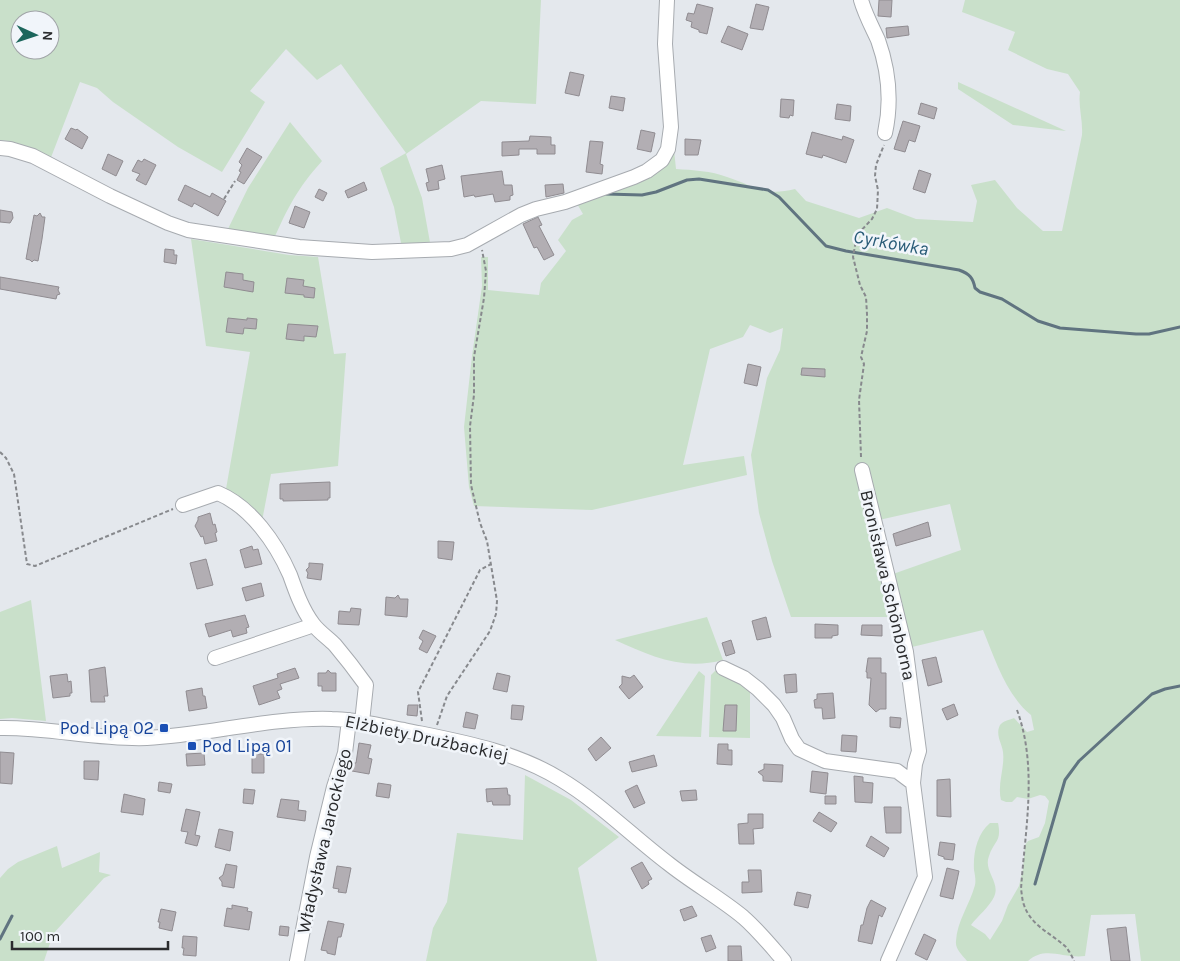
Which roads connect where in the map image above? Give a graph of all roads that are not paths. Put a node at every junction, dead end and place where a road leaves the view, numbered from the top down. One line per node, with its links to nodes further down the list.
1 (667, 0): 4 (street)
2 (861, 0): 3 (street)
3 (885, 133)
4 (0, 148)
5 (862, 470): 12 (street, Bronisława Schönborna)
6 (183, 505): 7 (street, Władysława Jarockiego)
7 (313, 624): 8 (street); 10 (street, Władysława Jarockiego)
8 (215, 658)
9 (722, 668): 12 (street)
10 (355, 721): 11 (street, Elżbiety Drużbackiej); 13 (street, Władysława Jarockiego); 14 (street, Elżbiety Drużbackiej)
11 (0, 728)
12 (913, 783): 15 (street, Bronisława Schönborna)
13 (297, 961)
14 (784, 961)
15 (888, 961)

